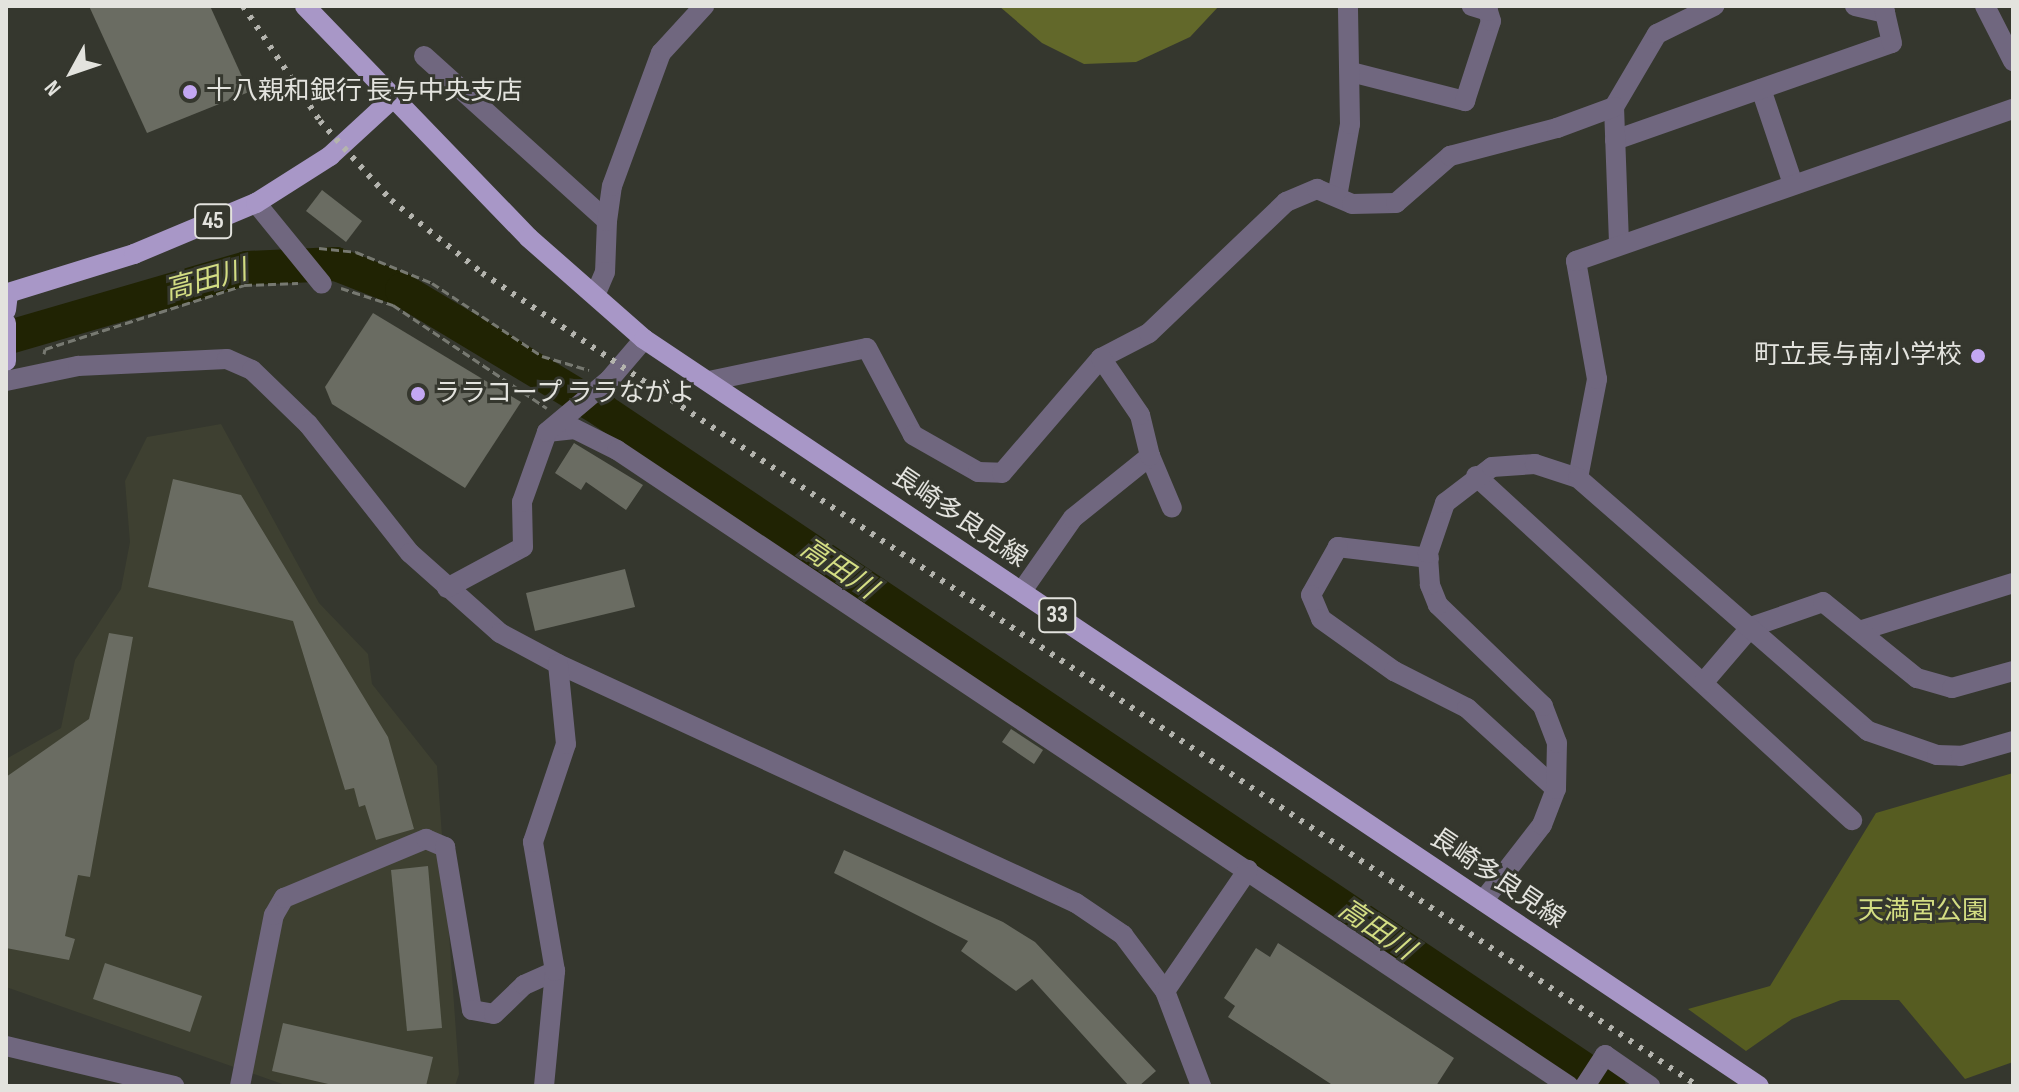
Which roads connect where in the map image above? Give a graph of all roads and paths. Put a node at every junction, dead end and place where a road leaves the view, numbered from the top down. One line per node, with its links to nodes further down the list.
1 (305, 6): 13 (main road, 長崎多良見線 / 33)
2 (704, 6): 20 (street)
3 (1348, 6): 11 (street)
4 (1472, 6): 11 (street)
5 (1714, 6): 14 (street)
6 (1855, 6): 8 (street)
7 (1985, 6): 10 (street)
8 (1884, 9): 12 (street)
9 (424, 56): 20 (street)
10 (2013, 61)
11 (1351, 72): 18 (street)
12 (1761, 89): 16 (street); 17 (street)
13 (392, 99): 19 (main road, 45); 25 (main road, 長崎多良見線 / 33)
14 (1614, 107): 16 (street); 18 (street)
15 (2013, 109): 17 (street)
16 (1615, 140): 21 (street)
17 (1793, 184): 21 (street)
18 (1337, 197): 28 (street)
19 (256, 203): 22 (street); 24 (main road, 45)
20 (607, 221): 25 (street)
21 (1619, 243): 37 (street)
22 (292, 245): 23 (street); 33 (path)
23 (321, 284): 30 (path); 34 (path)
24 (7, 295)
25 (595, 295): 27 (main road, 長崎多良見線 / 33)
26 (6, 323): 29 (main road)
27 (644, 339): 32 (main road, 長崎多良見線 / 33); 33 (street)
28 (1101, 358): 32 (street); 35 (street)
29 (6, 361)
30 (42, 373): 31 (street); 41 (street)
31 (6, 381)
32 (709, 381): 42 (main road, 長崎多良見線 / 33)
33 (606, 382): 34 (street)
34 (553, 426): 41 (street); 51 (street)
35 (1150, 456): 38 (street); 42 (street)
36 (1476, 476): 37 (street); 39 (street); 47 (street)
37 (1578, 478): 43 (street)
38 (1172, 508)
39 (1429, 558): 49 (street); 49 (street)
40 (2013, 583): 44 (street)
41 (447, 588): 45 (street)
42 (1022, 591): 52 (main road, 長崎多良見線 / 33)
43 (1751, 627): 44 (street); 47 (street); 48 (street)
44 (1859, 631): 46 (street)
45 (558, 664): 53 (street); 54 (street)
46 (2013, 671)
47 (1703, 683): 50 (street)
48 (2013, 741)
49 (1556, 789): 52 (street)
50 (1852, 820)
51 (1248, 870): 54 (street); 60 (street)
52 (1483, 901): 63 (main road, 長崎多良見線 / 33)
53 (555, 971): 57 (street); 58 (street)
54 (1165, 991): 59 (street)
55 (6, 1046): 56 (street)
56 (174, 1086)
57 (240, 1086)
58 (544, 1086)
59 (1201, 1086)
60 (1569, 1086)
61 (1585, 1086): 62 (street)
62 (1650, 1086)
63 (1759, 1086)

